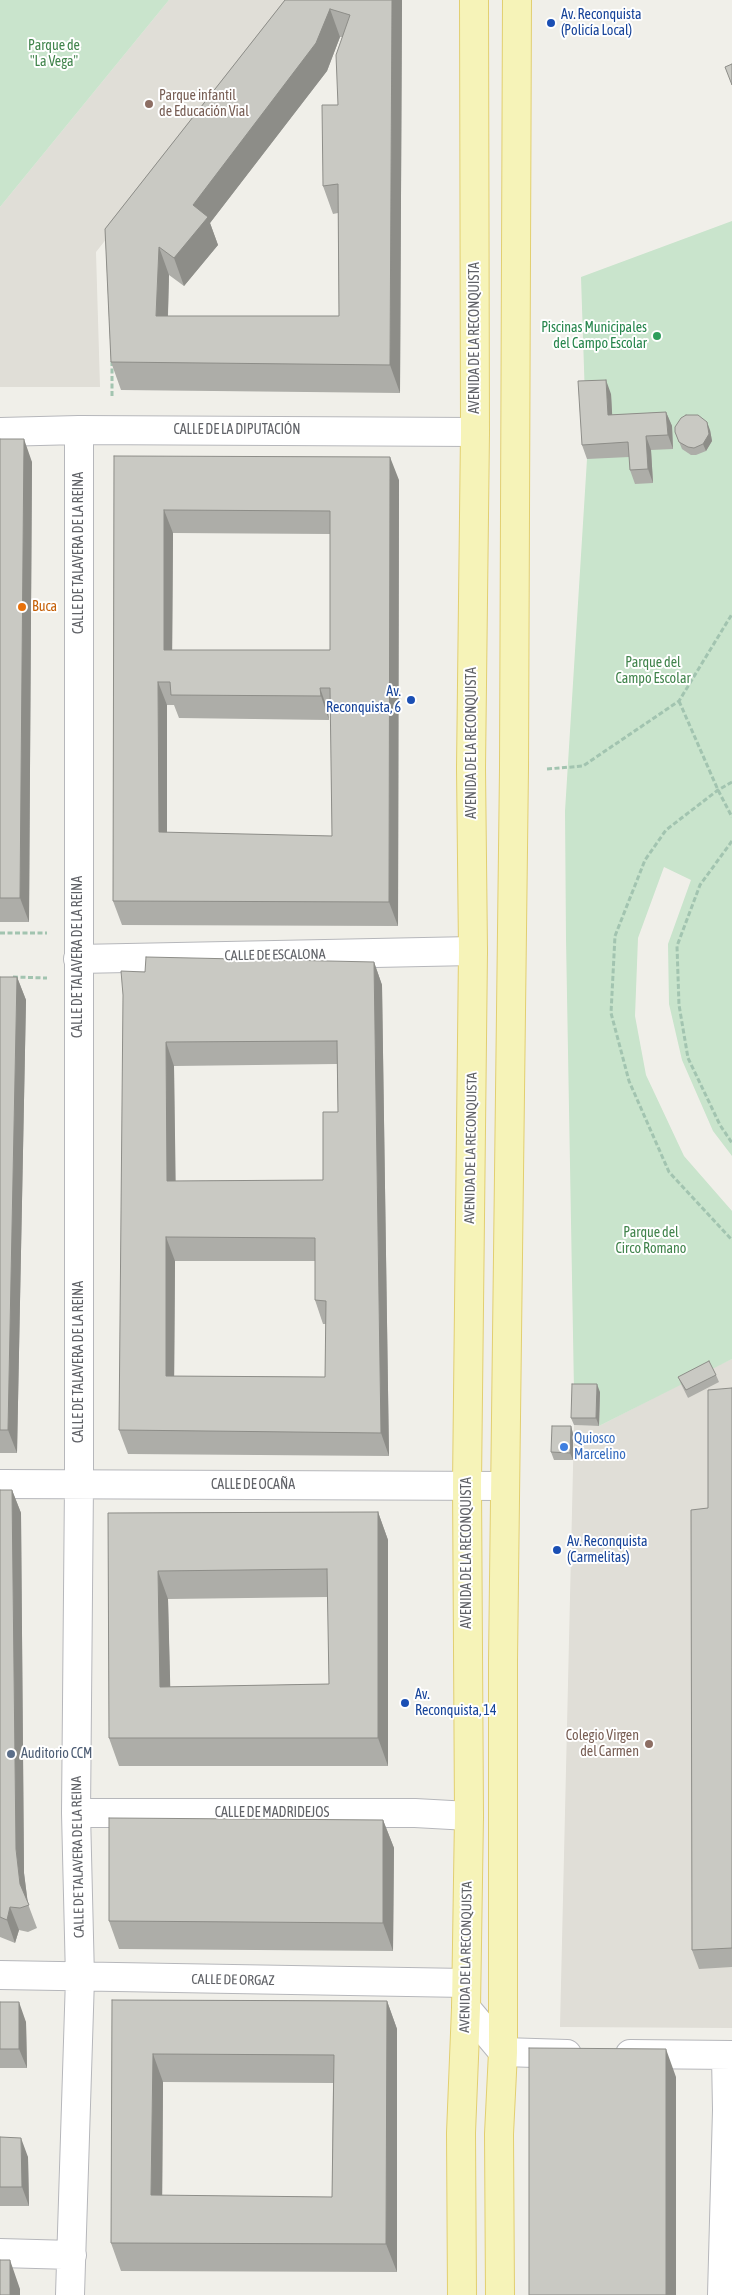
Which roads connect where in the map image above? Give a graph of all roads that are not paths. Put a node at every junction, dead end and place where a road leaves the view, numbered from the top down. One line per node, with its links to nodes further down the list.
1 (474, 0): 5 (main road, AVENIDA DE LA RECONQUISTA)
2 (517, 0): 11 (main road)
3 (79, 430): 4 (street, CALLE DE LA DIPUTACIÓN); 5 (street, CALLE DE LA DIPUTACIÓN); 7 (street, CALLE DE TALAVERA DE LA REINA)
4 (0, 432)
5 (474, 432): 6 (main road, AVENIDA DE LA RECONQUISTA)
6 (473, 951): 7 (street, CALLE DE ESCALONA); 10 (main road, AVENIDA DE LA RECONQUISTA)
7 (78, 957): 8 (street, CALLE DE TALAVERA DE LA REINA)
8 (79, 1483): 9 (street, CALLE DE OCAÑA); 10 (street, CALLE DE OCAÑA); 12 (street, CALLE DE TALAVERA DE LA REINA)
9 (0, 1484)
10 (467, 1484): 11 (street, CALLE DE OCAÑA); 13 (main road, AVENIDA DE LA RECONQUISTA)
11 (505, 1486): 17 (main road)
12 (76, 1813): 13 (street, CALLE DE MADRIDEJOS); 15 (street, CALLE DE TALAVERA DE LA REINA)
13 (469, 1816): 16 (main road, AVENIDA DE LA RECONQUISTA)
14 (0, 1975): 15 (street, CALLE DE ORGAZ)
15 (80, 1978): 16 (street, CALLE DE ORGAZ); 20 (street, CALLE DE TALAVERA DE LA REINA)
16 (466, 1996): 17 (street); 22 (main road, AVENIDA DE LA RECONQUISTA)
17 (503, 2052): 18 (street); 23 (main road)
18 (729, 2055): 24 (street)
19 (0, 2253): 20 (street)
20 (72, 2255): 21 (street, CALLE DE TALAVERA DE LA REINA)
21 (70, 2295)
22 (462, 2295)
23 (500, 2295)
24 (722, 2295)

